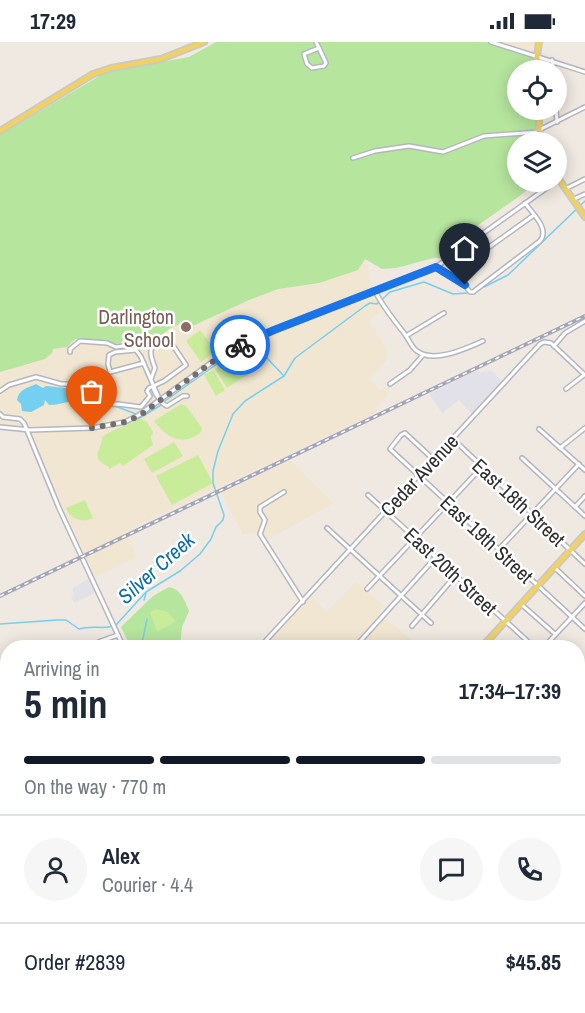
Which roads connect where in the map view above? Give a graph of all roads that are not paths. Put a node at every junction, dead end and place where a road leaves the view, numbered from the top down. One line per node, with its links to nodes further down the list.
1 (204, 42): 14 (main road)
2 (316, 42): 5 (street)
3 (492, 42): 6 (street)
4 (539, 42): 6 (main road)
5 (319, 48): 5 (street)
6 (537, 56): 7 (main road); 8 (street)
7 (537, 60)
8 (552, 60)
9 (567, 65): 10 (street)
10 (585, 72)
11 (585, 107): 13 (street)
12 (539, 120): 15 (main road)
13 (556, 122): 15 (street)
14 (0, 131)
15 (539, 131): 16 (street)
16 (352, 158)
17 (585, 179): 18 (street)
18 (567, 188)
19 (540, 192): 23 (street)
20 (567, 192): 22 (main road)
21 (585, 194): 22 (street)
22 (573, 201): 25 (main road)
23 (525, 204): 24 (street); 26 (street)
24 (534, 215): 27 (street); 27 (street)
25 (585, 217)
26 (436, 267): 27 (street); 28 (street)
27 (450, 275)
28 (376, 292): 31 (street); 45 (street)
29 (444, 313): 31 (street)
30 (585, 321): 33 (street, Cedar Avenue)
31 (406, 336): 36 (street)
32 (483, 341): 36 (street)
33 (554, 346): 38 (street); 51 (street, Cedar Avenue)
34 (136, 350): 35 (street); 37 (street); 37 (street)
35 (70, 352)
36 (423, 355): 40 (street)
37 (144, 363): 39 (street)
38 (585, 374): 42 (street)
39 (151, 379): 41 (street); 41 (street)
40 (390, 384)
41 (154, 386): 43 (street); 45 (street)
42 (566, 389)
43 (0, 391)
44 (187, 396): 45 (street)
45 (160, 400): 49 (street)
46 (0, 414): 49 (street)
47 (0, 427): 49 (street)
48 (585, 428): 52 (street)
49 (27, 429): 92 (street)
50 (539, 429): 52 (street)
51 (453, 439): 54 (street, Cedar Avenue); 56 (street, East 18th Street)
52 (560, 448): 55 (street)
53 (522, 458): 59 (street)
54 (434, 459): 58 (street, Cedar Avenue); 58 (street, East 19th Street)
55 (579, 464): 57 (street); 59 (street)
56 (482, 467): 63 (street); 66 (street, East 18th Street)
57 (585, 470)
58 (419, 476): 63 (street, East 19th Street); 65 (street, Cedar Avenue)
59 (556, 490): 64 (street); 66 (street)
60 (284, 492): 83 (street)
61 (368, 495): 65 (street, East 20th Street)
62 (585, 496): 64 (street)
63 (448, 503): 70 (street); 72 (street, East 19th Street)
64 (574, 507): 67 (street)
65 (386, 511): 70 (street, East 20th Street); 71 (street, Cedar Avenue)
66 (532, 514): 72 (street); 73 (street, East 18th Street)
67 (585, 516)
68 (327, 528): 71 (street)
69 (585, 534): 73 (main road)
70 (415, 538): 74 (street, East 20th Street); 77 (street)
71 (351, 549): 77 (street); 83 (street, Cedar Avenue)
72 (499, 549): 79 (street, East 19th Street)
73 (570, 550): 75 (street, East 18th Street); 76 (main road)
74 (435, 557): 78 (street, East 20th Street); 81 (street)
75 (585, 564)
76 (554, 567): 79 (main road); 82 (street)
77 (379, 575): 80 (street); 81 (street)
78 (456, 575): 86 (street); 88 (street, East 20th Street)
79 (537, 585): 85 (main road); 87 (street, East 19th Street)
80 (367, 589)
81 (400, 595): 86 (street); 97 (street)
82 (585, 596)
83 (303, 602): 96 (street, Cedar Avenue)
84 (585, 603): 87 (street)
85 (521, 604): 88 (main road); 93 (street)
86 (421, 615): 89 (street); 90 (street)
87 (572, 617): 91 (street, East 19th Street); 93 (street)
88 (506, 621): 98 (main road); 99 (street, East 20th Street)
89 (431, 623)
90 (412, 626)
91 (585, 629)
92 (118, 633): 94 (street); 95 (street)
93 (556, 635): 100 (street)
94 (101, 640)
95 (121, 640)
96 (267, 640)
97 (361, 640)
98 (488, 640)
99 (526, 640)
100 (551, 640)

